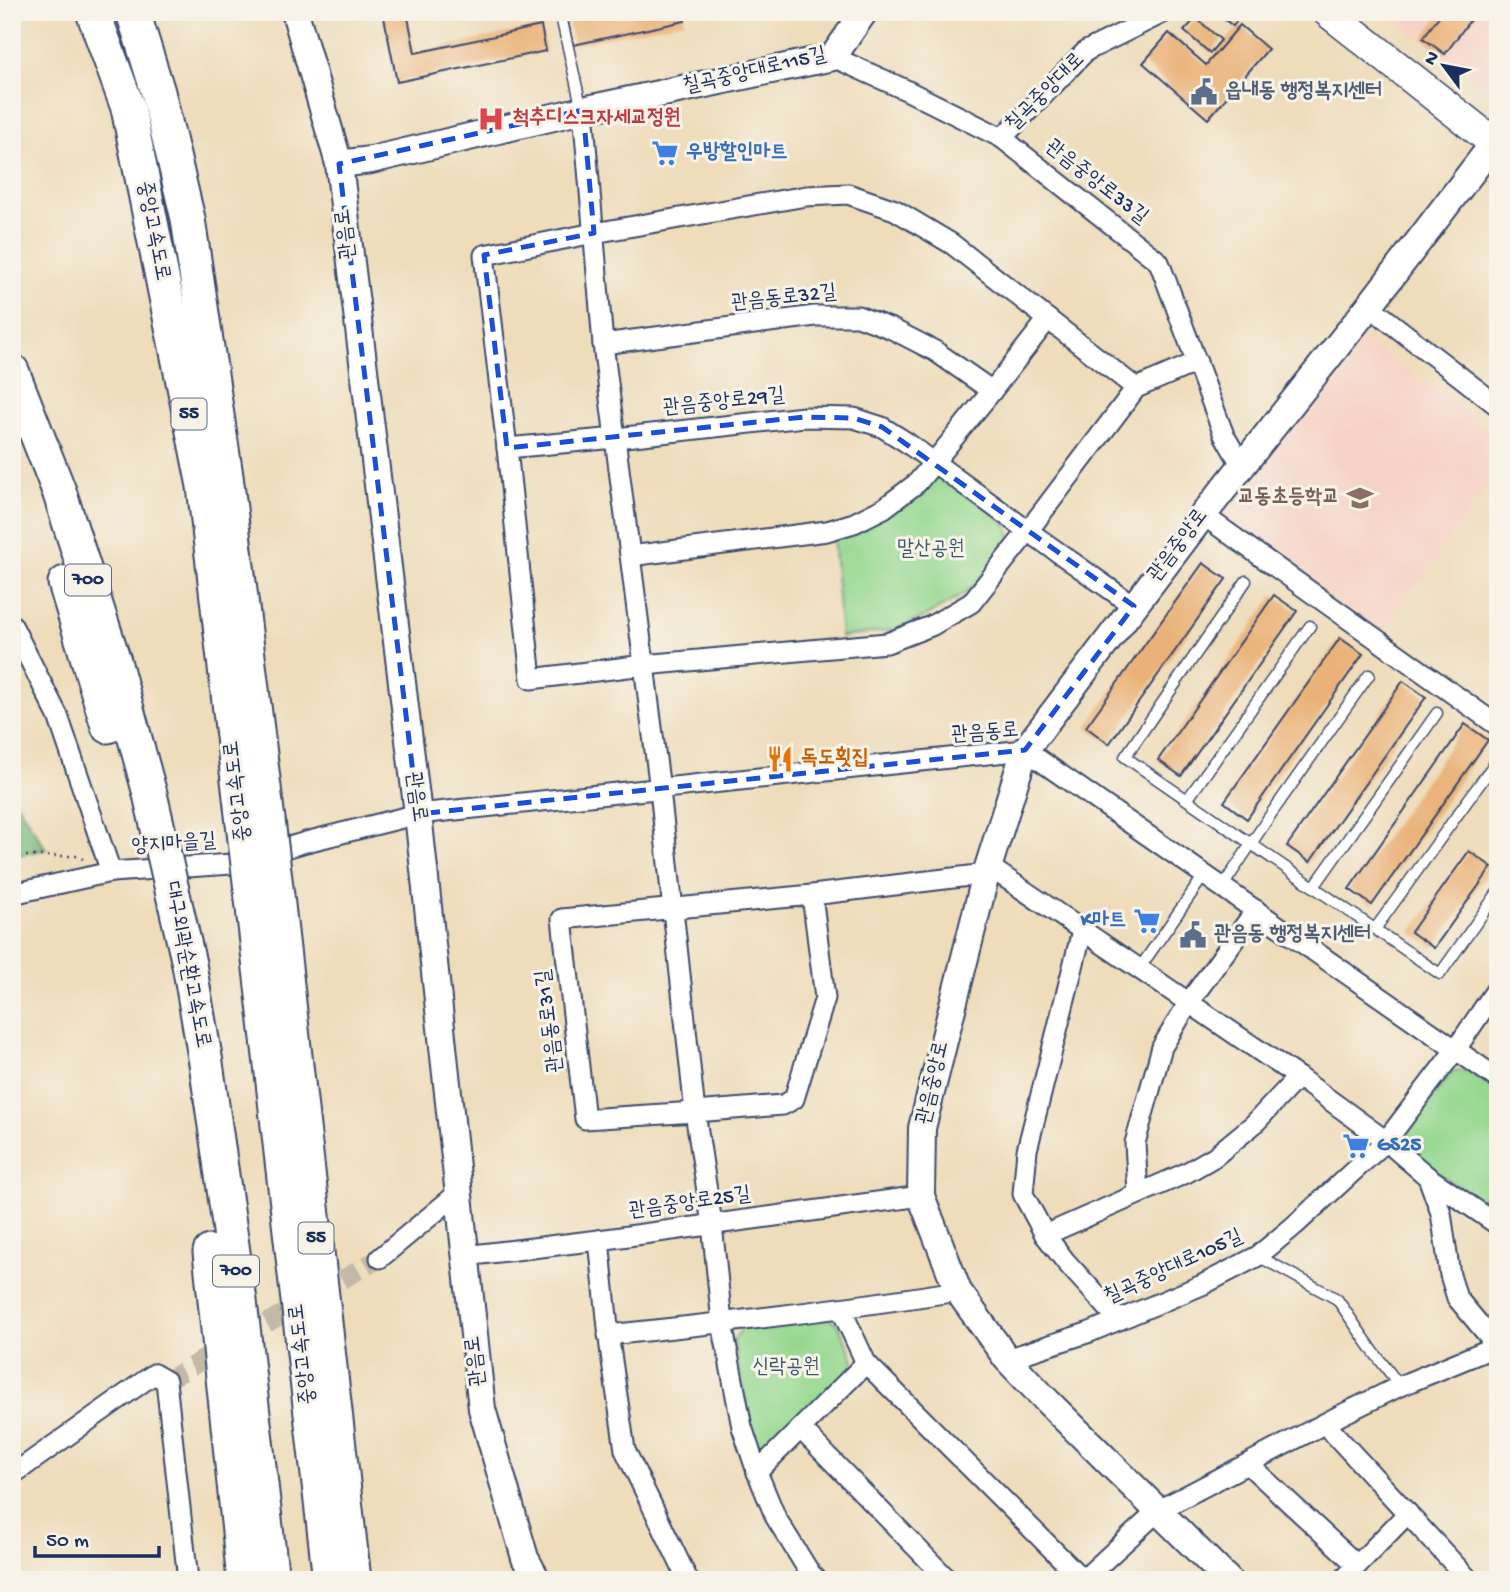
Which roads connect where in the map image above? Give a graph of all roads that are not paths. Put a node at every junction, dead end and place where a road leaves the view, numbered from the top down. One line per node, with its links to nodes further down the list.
1 (93, 12): 44 (highway, 중앙고속도로 / 55)
2 (134, 12): 44 (highway, 중앙고속도로 / 55)
3 (295, 12): 12 (main road, 관음로)
4 (560, 12): 9 (lane)
5 (864, 12): 8 (main road, 칠곡중앙대로115길)
6 (1165, 12): 10 (street, 칠곡중앙대로)
7 (1328, 12): 11 (main road)
8 (833, 57): 9 (main road, 칠곡중앙대로115길); 10 (street, 관음중앙로33길)
9 (583, 110): 12 (main road, 칠곡중앙대로115길); 13 (street)
10 (1002, 138): 17 (street, 관음중앙로33길)
11 (1496, 145): 14 (main road, 관음중앙로)
12 (339, 164): 43 (main road, 관음로)
13 (594, 233): 15 (street); 16 (street); 24 (street)
14 (1370, 306): 21 (street); 26 (main road, 관음중앙로)
15 (1048, 319): 19 (street); 20 (street)
16 (603, 344): 20 (street, 관음동로32길); 23 (street)
17 (1197, 362): 19 (street); 26 (street, 관음중앙로33길)
18 (12, 371): 41 (highway, 대구외곽순환고속도로 / 700)
19 (1136, 388): 28 (street)
20 (992, 391): 25 (street)
21 (1498, 406)
22 (12, 429): 41 (highway, 대구외곽순환고속도로 / 700)
23 (616, 438): 24 (street, 관음중앙로29길); 25 (street, 관음중앙로29길); 29 (street)
24 (507, 448): 34 (street)
25 (933, 462): 28 (street, 관음중앙로29길); 29 (street)
26 (1242, 466): 27 (main road, 관음중앙로)
27 (1203, 515): 31 (main road, 관음중앙로); 37 (street)
28 (1028, 531): 31 (street, 관음중앙로29길); 34 (street)
29 (630, 556): 34 (street)
30 (1246, 581): 42 (lane)
31 (1134, 606): 38 (main road, 관음중앙로)
32 (12, 625): 47 (street)
33 (1310, 626): 42 (lane)
34 (644, 665): 40 (street)
35 (1369, 674): 45 (lane)
36 (1437, 713): 50 (lane)
37 (1498, 726)
38 (1025, 750): 40 (street, 관음동로); 46 (main road, 관음중앙로); 48 (street, 관음동로)
39 (1497, 760): 57 (lane)
40 (660, 790): 43 (street, 관음동로); 55 (street)
41 (138, 795): 59 (highway, 대구외곽순환고속도로 / 700)
42 (1187, 800): 45 (lane)
43 (418, 814): 47 (street, 양지마을길); 69 (main road, 관음로)
44 (256, 822): 54 (highway, 중앙고속도로 / 55, bridge)
45 (1251, 844): 49 (lane); 50 (lane)
46 (987, 870): 53 (street); 58 (street); 71 (main road, 관음중앙로)
47 (111, 872): 52 (street, 양지마을길)
48 (1205, 874): 49 (street, 관음동로); 60 (lane)
49 (1223, 886): 56 (street, 관음동로)
50 (1314, 887): 57 (lane)
51 (1498, 892): 57 (lane)
52 (12, 894)
53 (812, 895): 55 (street); 66 (street, 관음동로31길)
54 (265, 898): 99 (highway, 중앙고속도로 / 55); 100 (highway, 중앙고속도로 / 55)
55 (673, 909): 66 (street); 66 (street, 관음동로31길)
56 (1256, 910): 62 (street); 63 (street, 관음동로)
57 (1375, 929)
58 (1082, 932): 60 (street); 74 (street)
59 (178, 965): 97 (highway, 대구외곽순환고속도로 / 700); 98 (highway, 대구외곽순환고속도로 / 700)
60 (1139, 969): 62 (street)
61 (1498, 987): 63 (street, 칠곡중앙대로105길)
62 (1189, 1002): 64 (street); 70 (street)
63 (1455, 1049): 65 (street, 관음동로); 67 (street, 칠곡중앙대로105길)
64 (1298, 1077): 67 (street); 70 (street)
65 (1498, 1079)
66 (695, 1112): 72 (street)
67 (1386, 1140): 68 (street); 76 (street, 칠곡중앙대로105길)
68 (1428, 1177): 73 (street); 84 (street)
69 (458, 1193): 77 (main road, 관음로); 78 (street)
70 (1138, 1193): 74 (street)
71 (921, 1196): 72 (street, 관음중앙로25길); 79 (main road, 관음중앙로)
72 (712, 1224): 75 (street, 관음중앙로25길); 82 (street)
73 (1498, 1225)
74 (1045, 1235): 81 (street)
75 (598, 1240): 77 (street, 관음중앙로25길); 83 (street)
76 (1258, 1255): 81 (street, 칠곡중앙대로105길); 87 (lane)
77 (465, 1256): 101 (main road, 관음로)
78 (380, 1258)
79 (958, 1291): 80 (street); 85 (main road, 관음중앙로)
80 (841, 1309): 82 (street); 86 (street)
81 (1119, 1320): 85 (street, 칠곡중앙대로105길)
82 (722, 1324): 83 (street); 91 (street)
83 (608, 1335): 102 (street)
84 (1497, 1346): 87 (street)
85 (1007, 1359): 93 (main road, 관음중앙로)
86 (866, 1363): 89 (street); 105 (street)
87 (1400, 1386): 88 (street)
88 (1325, 1424): 90 (street); 94 (street)
89 (801, 1429): 91 (street); 104 (street)
90 (1248, 1464): 93 (street); 95 (street)
91 (757, 1472): 103 (street)
92 (12, 1475): 96 (street)
93 (1159, 1510): 105 (street); 106 (main road, 관음중앙로)
94 (1408, 1513): 95 (street); 107 (street)
95 (1354, 1574)
96 (188, 1580)
97 (244, 1580)
98 (272, 1580)
99 (330, 1580)
100 (354, 1580)
101 (537, 1580)
102 (688, 1580)
103 (817, 1580)
104 (948, 1580)
105 (1083, 1580)
106 (1228, 1580)
107 (1469, 1580)

